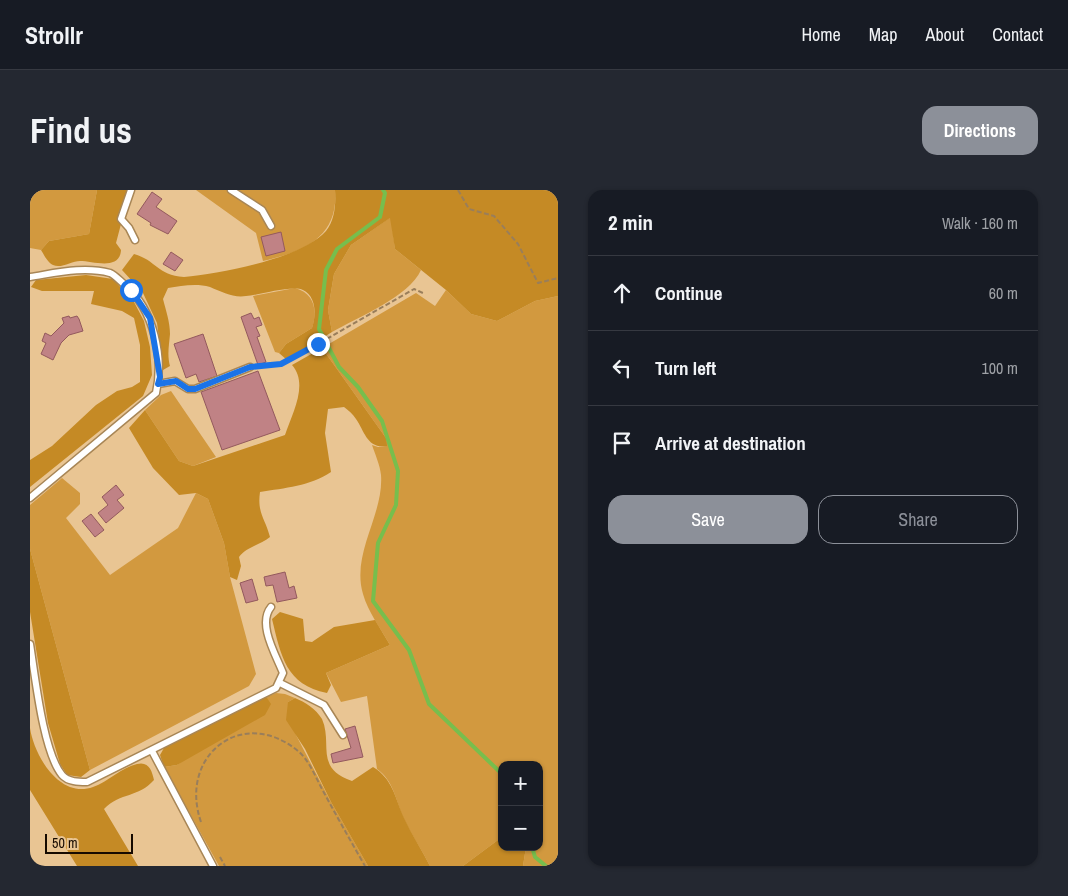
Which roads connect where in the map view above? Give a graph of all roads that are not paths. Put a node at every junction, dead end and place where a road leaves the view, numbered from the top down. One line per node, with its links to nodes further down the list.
1 (131, 190): 4 (lane)
2 (231, 190): 3 (lane)
3 (271, 226)
4 (135, 240)
5 (30, 277): 7 (lane)
6 (250, 367): 7 (lane)
7 (158, 384): 8 (lane)
8 (30, 498)
9 (271, 607): 11 (lane)
10 (30, 644): 13 (lane)
11 (280, 683): 12 (lane); 13 (lane)
12 (344, 735)
13 (152, 751): 14 (lane)
14 (213, 866)

